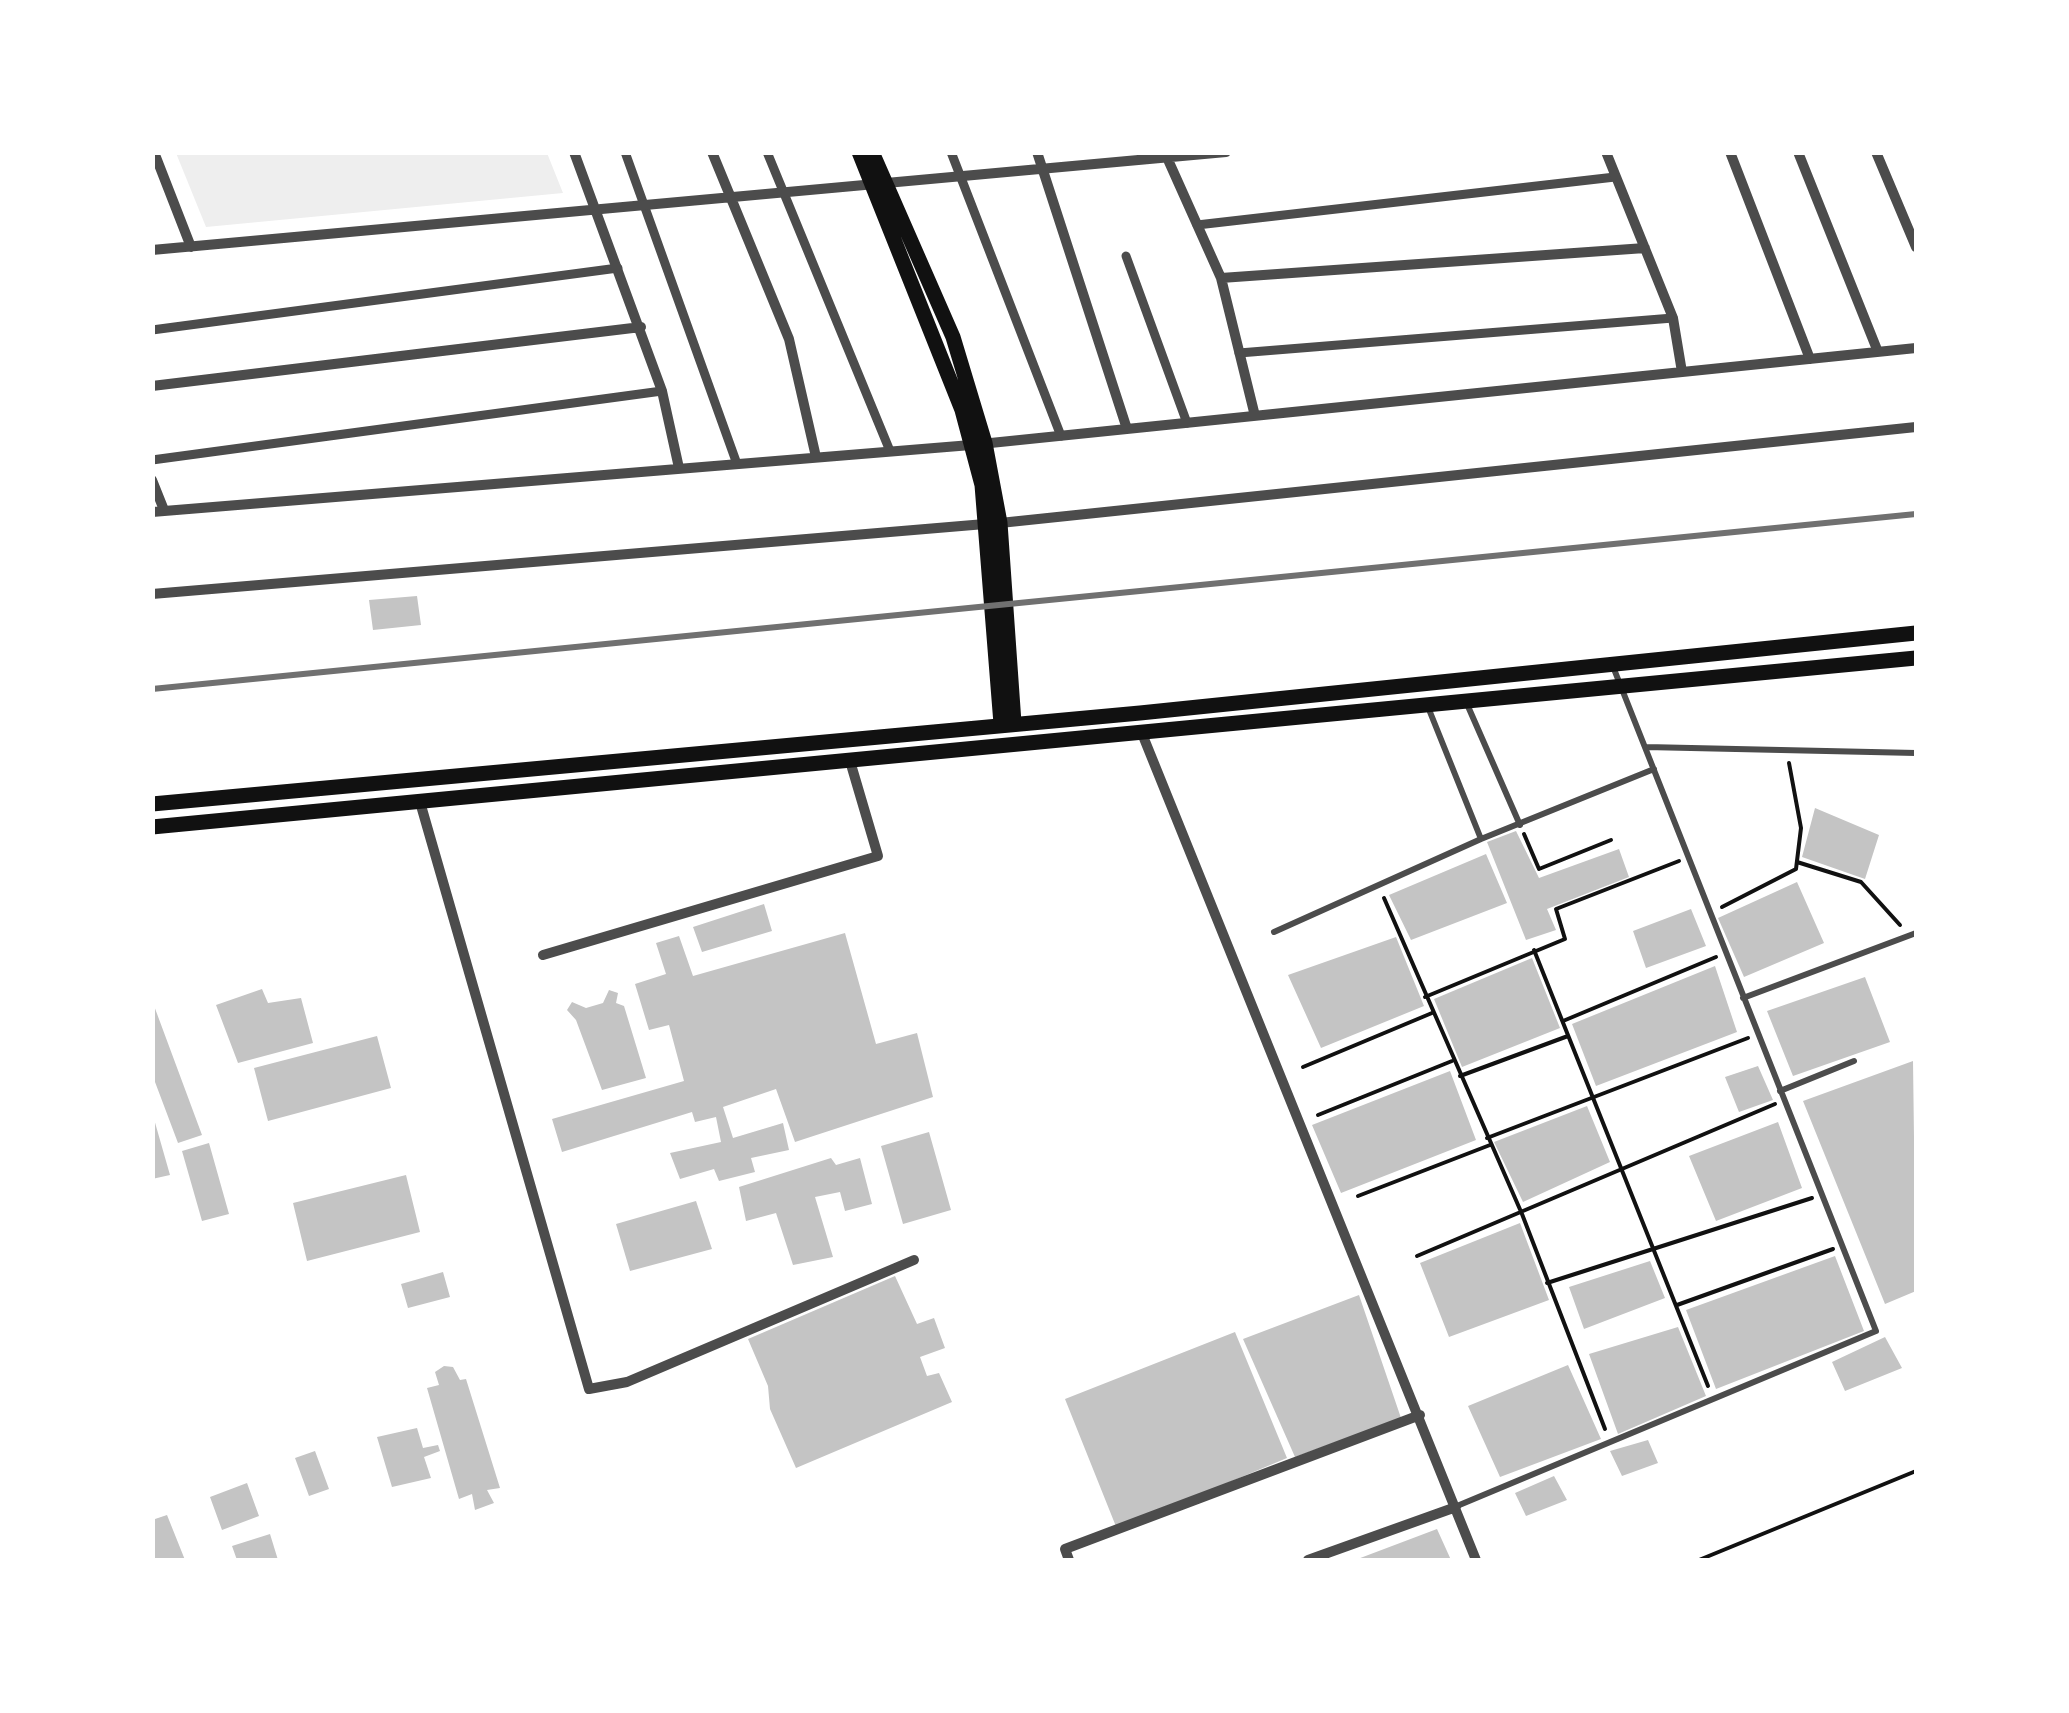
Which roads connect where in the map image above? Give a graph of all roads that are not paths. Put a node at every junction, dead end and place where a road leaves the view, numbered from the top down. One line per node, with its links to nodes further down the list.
1 (154, 152): 27 (street)
2 (574, 152): 25 (street)
3 (625, 152): 24 (street)
4 (712, 152): 23 (street)
5 (767, 152): 22 (street)
6 (859, 152): 21 (main road)
7 (872, 152): 21 (main road)
8 (951, 152): 20 (street)
9 (1037, 152): 18 (street)
10 (1090, 152): 17 (street)
11 (1226, 152): 16 (street)
12 (1606, 152): 19 (street)
13 (1730, 152): 40 (street)
14 (1798, 152): 39 (street)
15 (1876, 152): 28 (street)
16 (1166, 155): 17 (street); 26 (street)
17 (1094, 165): 18 (street)
18 (1044, 170): 20 (street); 47 (street)
19 (1616, 176): 26 (street); 29 (street)
20 (961, 177): 21 (street); 48 (street)
21 (879, 185): 22 (street); 49 (main road)
22 (783, 192): 23 (street); 50 (street)
23 (730, 198): 24 (street); 51 (street)
24 (646, 206): 25 (street); 53 (street)
25 (597, 210): 27 (street); 32 (street)
26 (1197, 225): 33 (street)
27 (192, 247): 30 (street)
28 (1916, 247)
29 (1645, 248): 33 (street); 34 (street)
30 (152, 250)
31 (1126, 256): 45 (street)
32 (618, 268): 35 (street); 36 (street)
33 (1221, 278): 38 (street)
34 (1673, 318): 38 (street); 41 (street)
35 (640, 327): 42 (street); 43 (street)
36 (152, 330)
37 (1916, 348): 39 (street)
38 (1239, 352): 44 (street)
39 (1878, 352): 40 (street)
40 (1810, 359): 41 (street)
41 (1682, 372): 44 (street)
42 (152, 386)
43 (662, 391): 52 (street); 54 (street)
44 (1254, 416): 45 (street)
45 (1187, 423): 47 (street)
46 (1916, 427): 57 (street)
47 (1127, 429): 48 (street)
48 (1060, 436): 49 (street)
49 (978, 444): 50 (street); 57 (main road)
50 (890, 451): 51 (street)
51 (816, 457): 53 (street)
52 (152, 460)
53 (737, 464): 54 (street)
54 (679, 468): 56 (street)
55 (152, 480): 56 (street)
56 (158, 511)
57 (993, 524): 58 (street); 65 (main road)
58 (152, 594)
59 (1916, 633): 61 (main road)
60 (1916, 658): 62 (main road)
61 (1612, 663): 62 (lane); 65 (main road)
62 (1623, 690): 63 (main road); 67 (lane)
63 (1467, 704): 64 (main road); 73 (lane)
64 (1428, 706): 66 (main road); 75 (lane)
65 (1008, 724): 72 (main road)
66 (1143, 736): 69 (main road); 83 (street)
67 (1646, 747): 68 (lane); 70 (lane)
68 (1916, 753)
69 (850, 761): 71 (main road); 78 (street)
70 (1654, 769): 73 (lane); 79 (lane)
71 (420, 802): 74 (main road); 82 (street)
72 (152, 804)
73 (1520, 825): 75 (lane)
74 (152, 828)
75 (1481, 839): 76 (lane)
76 (1274, 932)
77 (1913, 934): 79 (lane)
78 (544, 955)
79 (1743, 998): 81 (lane)
80 (1854, 1060): 81 (lane)
81 (1780, 1091): 84 (lane)
82 (914, 1260)
83 (1420, 1416): 84 (street); 85 (street)
84 (1456, 1507): 86 (street); 87 (street)
85 (1069, 1560)
86 (1308, 1560)
87 (1476, 1560)

